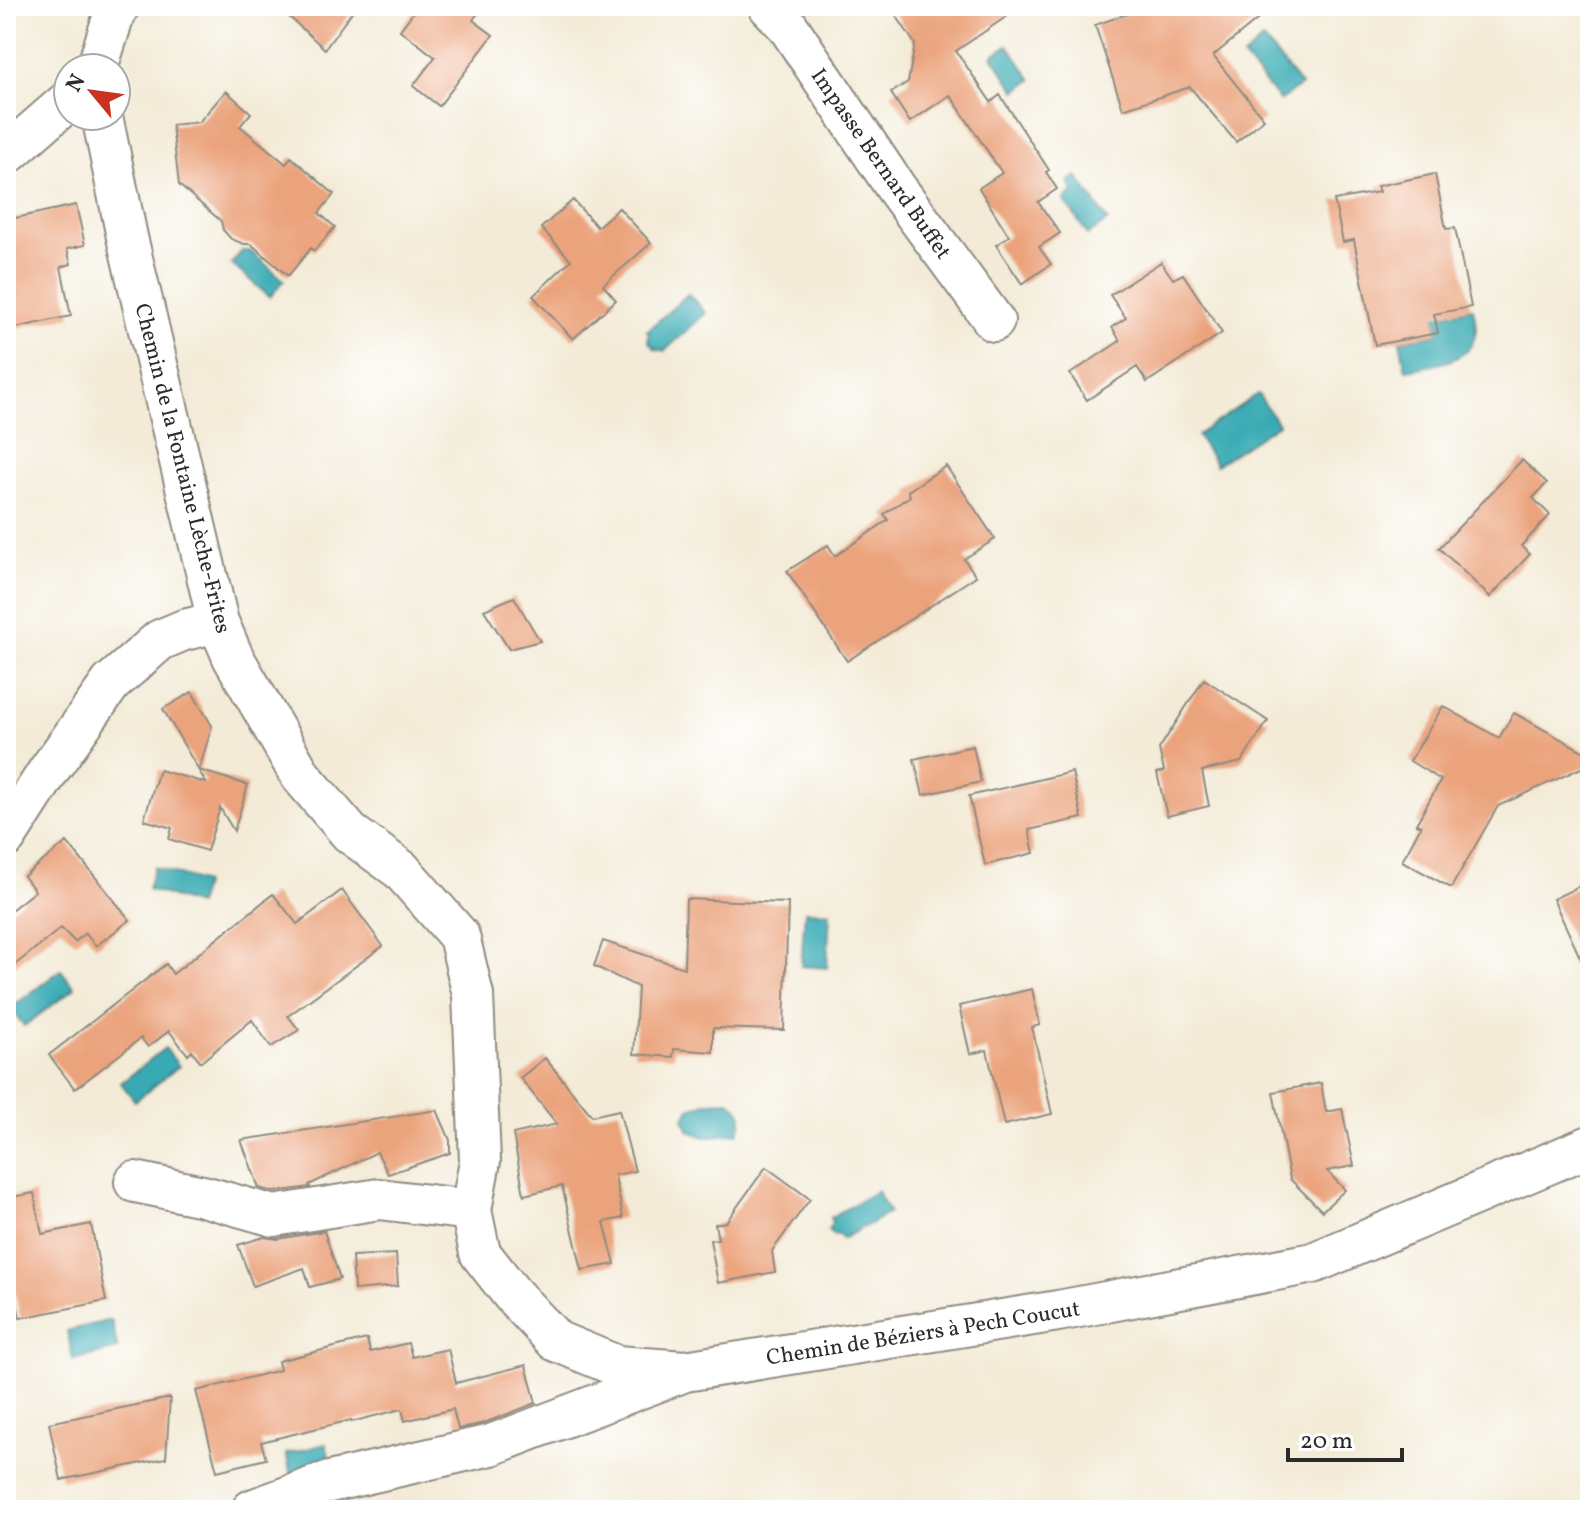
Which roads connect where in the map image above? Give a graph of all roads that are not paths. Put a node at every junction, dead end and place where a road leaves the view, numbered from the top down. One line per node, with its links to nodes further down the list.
1 (119, 6): 3 (street)
2 (769, 6): 7 (street, Impasse Bernard Buffet)
3 (102, 52)
4 (52, 115): 6 (street)
5 (105, 132): 8 (street, Chemin de la Fontaine Lèche-Frites)
6 (6, 155)
7 (994, 321)
8 (218, 622): 9 (street); 12 (street, Chemin de la Fontaine Lèche-Frites)
9 (6, 837)
10 (1590, 1146): 13 (street, Chemin de Béziers à Pech Coucut)
11 (135, 1182): 12 (street)
12 (471, 1210): 13 (street, Chemin de la Fontaine Lèche-Frites)
13 (685, 1371): 14 (street, Chemin de Béziers à Pech Coucut)
14 (252, 1510)

